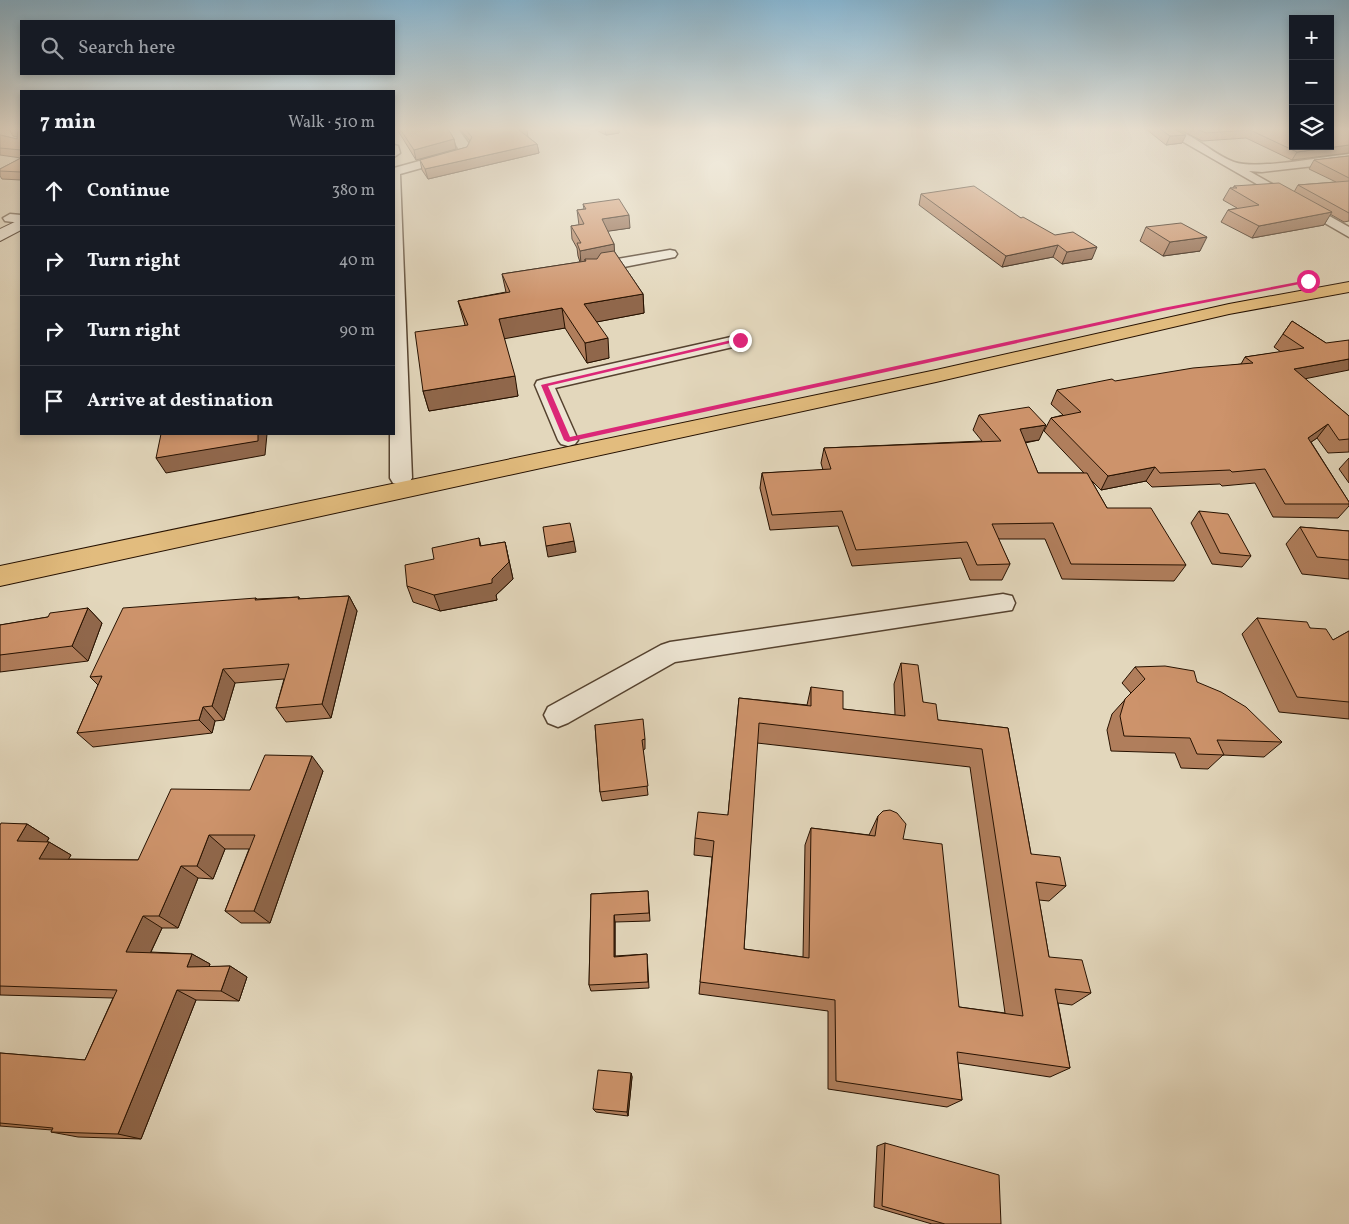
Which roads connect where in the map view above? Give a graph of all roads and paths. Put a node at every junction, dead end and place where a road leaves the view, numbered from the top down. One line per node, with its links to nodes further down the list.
1 (1267, 186): 3 (street)
2 (15, 219): 4 (street)
3 (1349, 233)
4 (0, 236)
5 (670, 254): 6 (street)
6 (592, 273)
7 (1349, 274): 11 (main road)
8 (1349, 287): 14 (main road)
9 (395, 290): 12 (street)
10 (740, 340): 11 (street)
11 (568, 440): 12 (main road)
12 (401, 478): 13 (main road)
13 (0, 560)
14 (0, 576)
15 (1003, 603): 16 (street)
16 (558, 715)

